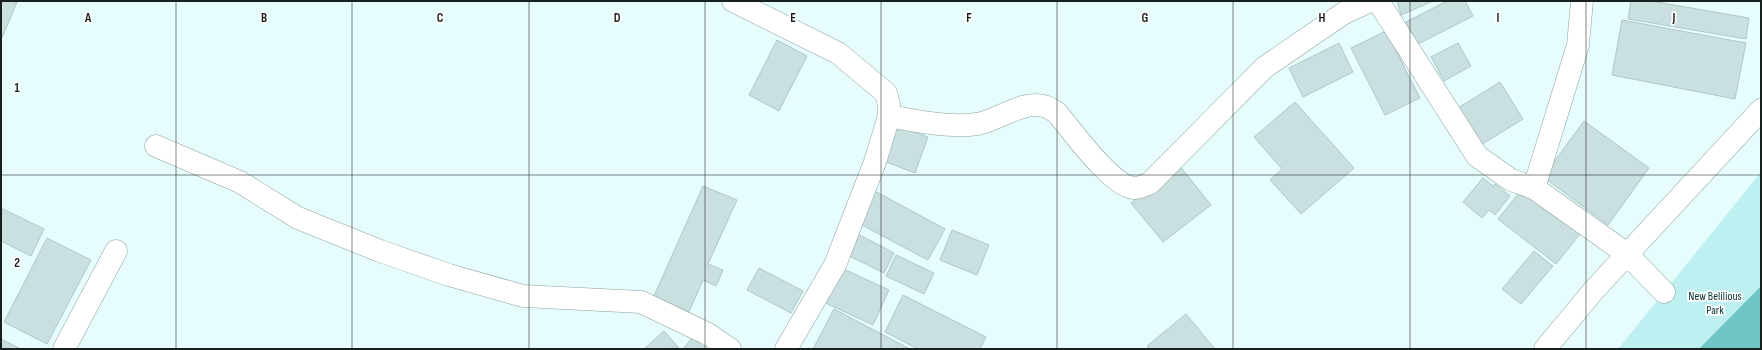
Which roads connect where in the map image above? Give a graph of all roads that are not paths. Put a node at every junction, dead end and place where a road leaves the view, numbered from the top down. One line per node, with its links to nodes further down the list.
1 (733, 1): 6 (street)
2 (1370, 1): 6 (street)
3 (1378, 1): 8 (street)
4 (1582, 1): 8 (street)
5 (1761, 110): 10 (street)
6 (889, 116): 14 (street)
7 (156, 146): 13 (street)
8 (1534, 188): 10 (street)
9 (116, 251): 12 (street)
10 (1627, 254): 11 (street); 15 (street)
11 (1664, 292)
12 (64, 349)
13 (730, 349)
14 (786, 349)
15 (1545, 349)

